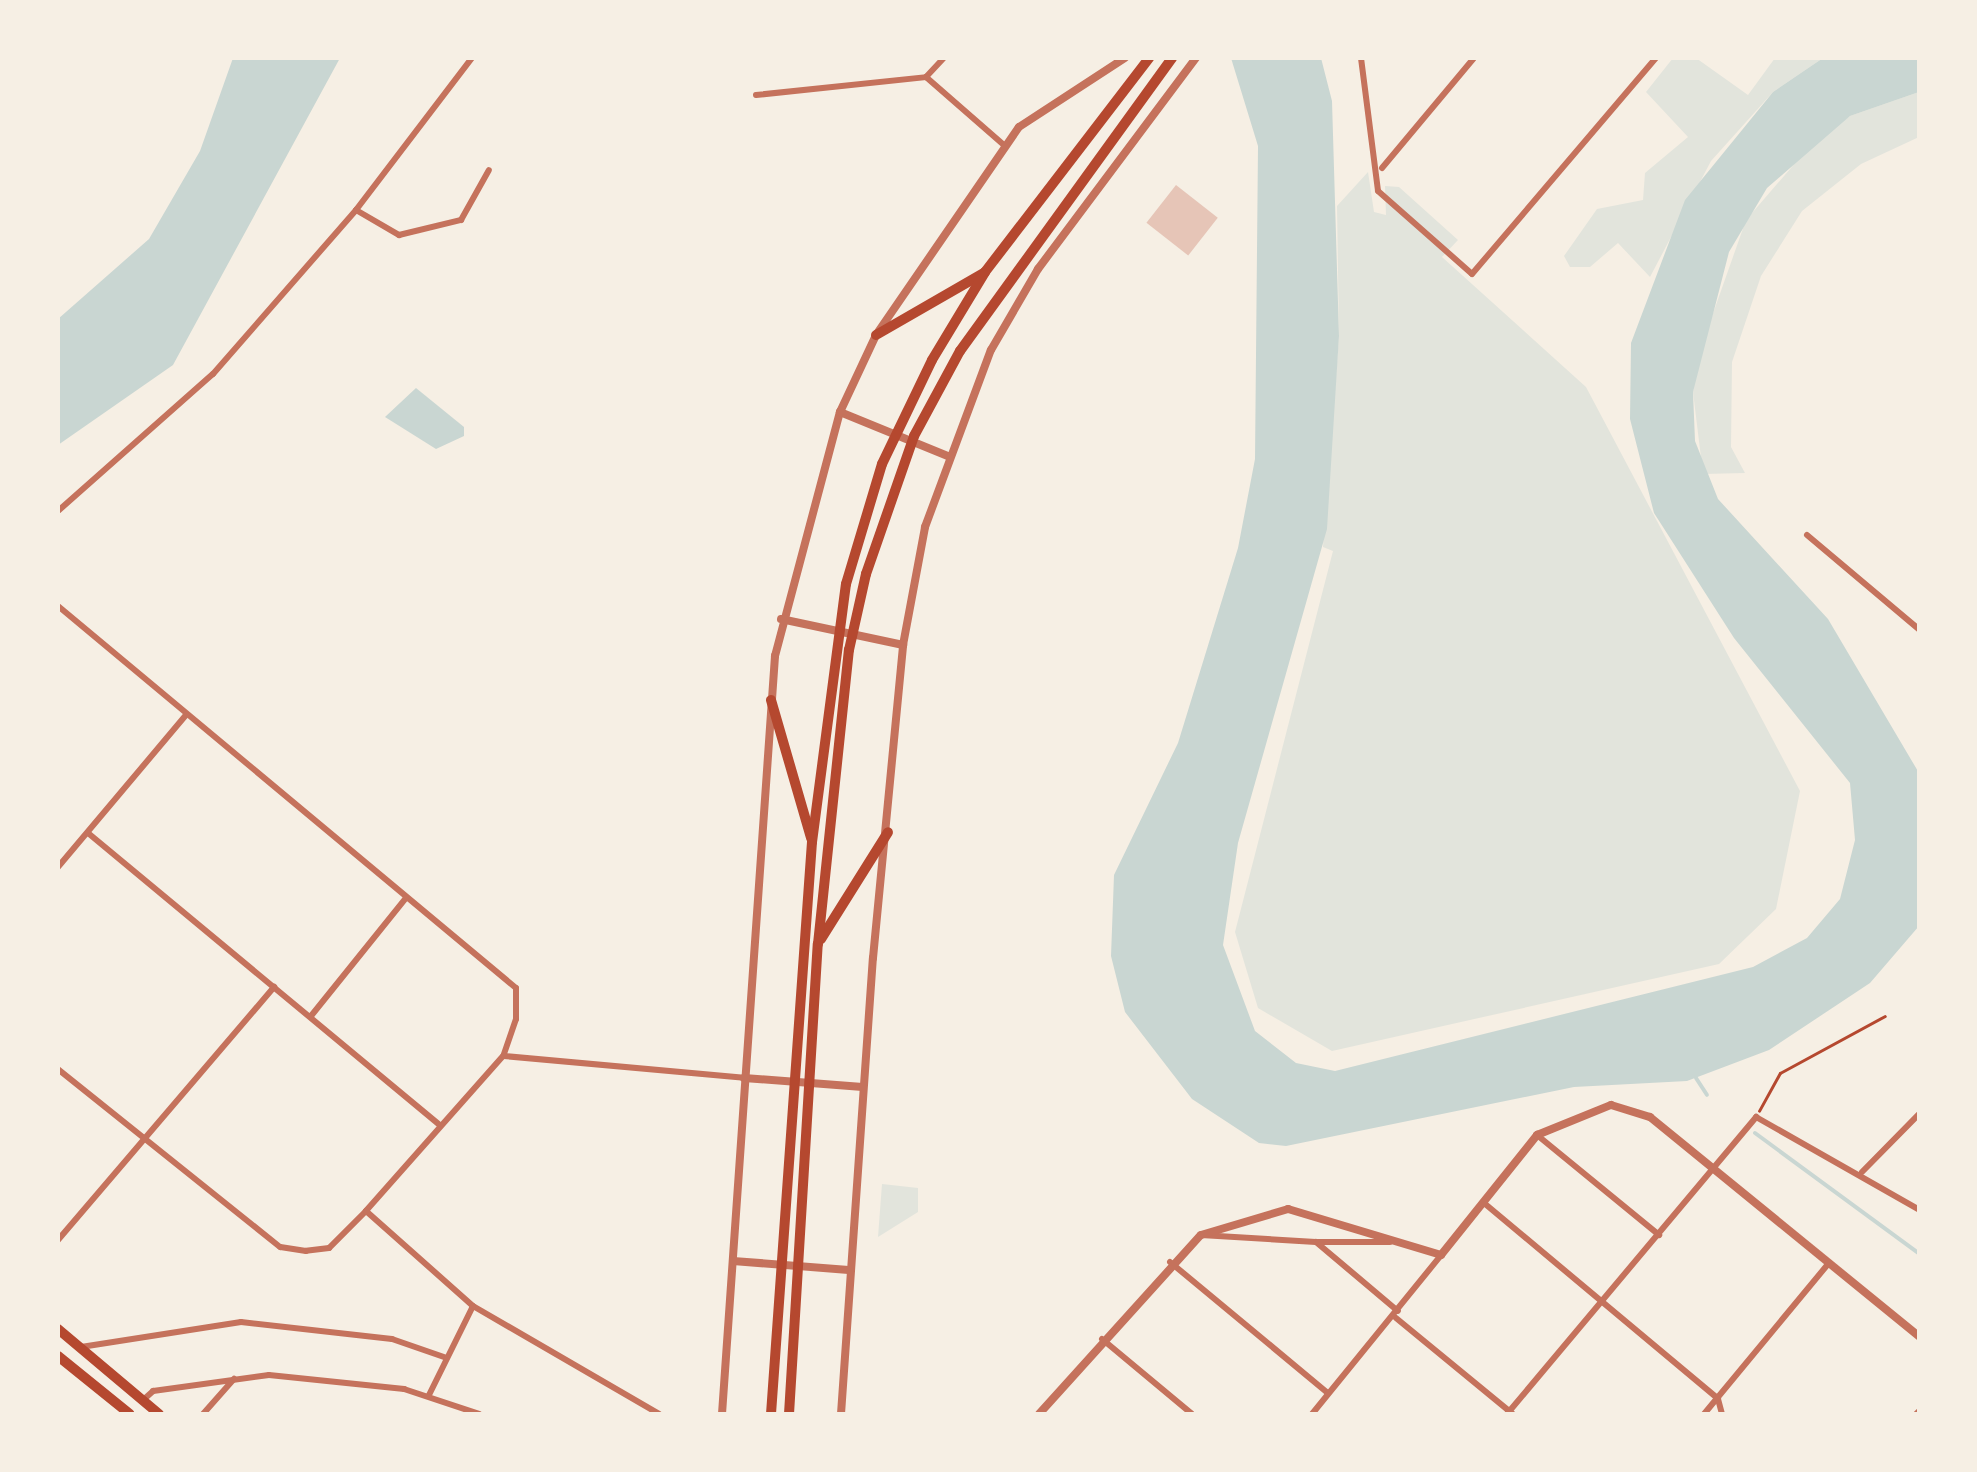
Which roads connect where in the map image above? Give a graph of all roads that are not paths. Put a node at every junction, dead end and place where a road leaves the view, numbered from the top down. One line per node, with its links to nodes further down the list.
1 (472, 58): 15 (street)
2 (944, 58): 10 (street)
3 (1125, 58): 12 (street)
4 (1149, 58): 16 (main road)
5 (1172, 58): 20 (main road)
6 (1196, 58): 21 (street)
7 (1361, 58): 13 (street)
8 (1474, 58): 13 (street)
9 (1656, 58): 13 (street)
10 (926, 78): 11 (street); 12 (street)
11 (756, 95)
12 (1004, 145): 17 (street)
13 (1381, 169)
14 (489, 170): 15 (street)
15 (356, 210): 22 (street)
16 (985, 272): 17 (main road); 19 (main road)
17 (876, 335): 18 (street)
18 (840, 412): 19 (street); 25 (street)
19 (897, 428): 20 (street); 27 (main road)
20 (914, 436): 21 (street); 28 (main road)
21 (948, 456): 29 (street)
22 (58, 510)
23 (1807, 535): 26 (street)
24 (58, 606): 31 (street)
25 (782, 619): 27 (street); 30 (street)
26 (1920, 630)
27 (835, 637): 28 (street); 34 (main road)
28 (852, 639): 29 (street); 37 (main road)
29 (903, 645): 32 (street)
30 (771, 700): 34 (main road); 42 (street)
31 (186, 715): 33 (street); 36 (street)
32 (888, 832): 37 (main road); 45 (street)
33 (88, 833): 35 (street); 38 (street)
34 (812, 842): 43 (main road)
35 (58, 868)
36 (406, 898): 39 (street); 40 (street)
37 (818, 944): 44 (main road)
38 (274, 987): 39 (street); 49 (street)
39 (311, 1016): 47 (street)
40 (503, 1056): 42 (street); 47 (street)
41 (58, 1069): 49 (street)
42 (744, 1078): 43 (street); 61 (street)
43 (797, 1080): 44 (street); 64 (main road)
44 (816, 1081): 45 (street); 65 (main road)
45 (864, 1086): 66 (street)
46 (1920, 1113): 51 (street)
47 (438, 1124): 54 (street)
48 (1537, 1135): 50 (street); 52 (street); 55 (street)
49 (143, 1138): 54 (street); 57 (street)
50 (1712, 1168): 51 (street); 55 (street); 63 (street)
51 (1862, 1172): 53 (street)
52 (1484, 1203): 60 (street); 67 (street)
53 (1920, 1210)
54 (366, 1211): 68 (street)
55 (1659, 1234): 67 (street)
56 (1202, 1236): 58 (street); 59 (street); 62 (street)
57 (58, 1240)
58 (1316, 1242): 59 (street); 69 (street)
59 (1396, 1242): 60 (street)
60 (1441, 1255): 69 (street)
61 (732, 1261): 64 (street); 87 (street)
62 (1170, 1262): 72 (street); 77 (street)
63 (1828, 1264): 71 (street); 79 (street)
64 (783, 1266): 65 (street); 88 (main road)
65 (800, 1267): 66 (street); 89 (main road)
66 (849, 1270): 90 (street)
67 (1602, 1305): 79 (street); 95 (street)
68 (473, 1306): 75 (street); 86 (street)
69 (1397, 1315): 77 (street); 95 (street)
70 (58, 1329): 73 (main road)
71 (1920, 1337)
72 (1102, 1339): 81 (street); 91 (street)
73 (80, 1348): 75 (street); 80 (main road)
74 (58, 1356): 82 (main road)
75 (444, 1357): 78 (street)
76 (234, 1378): 78 (street); 80 (street); 84 (street)
77 (1328, 1393): 94 (street)
78 (429, 1395): 85 (street)
79 (1718, 1399): 96 (street); 97 (street)
80 (142, 1401): 83 (main road)
81 (1181, 1406): 92 (street); 93 (street)
82 (130, 1414)
83 (159, 1414)
84 (203, 1414)
85 (480, 1414)
86 (659, 1414)
87 (722, 1414)
88 (772, 1414)
89 (789, 1414)
90 (841, 1414)
91 (1039, 1414)
92 (1174, 1414)
93 (1192, 1414)
94 (1312, 1414)
95 (1510, 1414)
96 (1704, 1414)
97 (1722, 1414)

